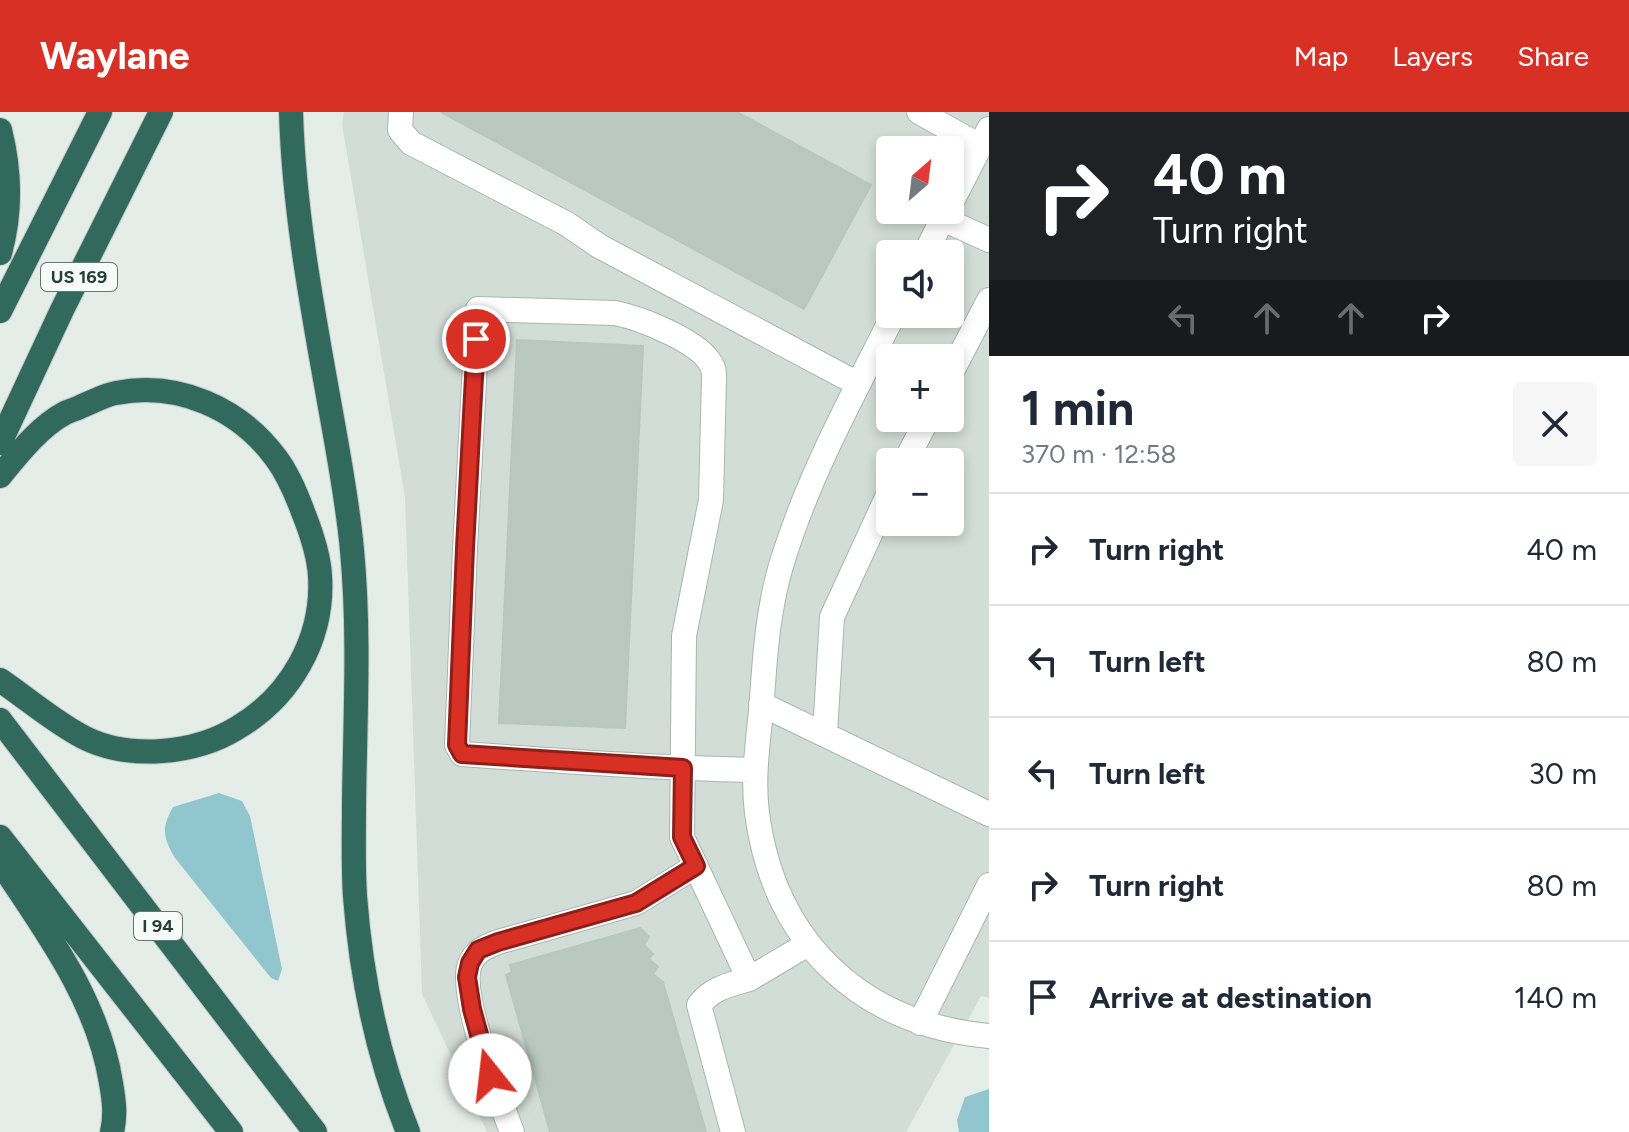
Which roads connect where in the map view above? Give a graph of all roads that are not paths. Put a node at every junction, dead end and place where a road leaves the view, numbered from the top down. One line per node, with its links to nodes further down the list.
1 (100, 112): 13 (highway, US 169)
2 (161, 112): 17 (highway, US 169)
3 (291, 112): 38 (highway)
4 (401, 112): 16 (street)
5 (919, 112): 7 (street)
6 (0, 130): 11 (highway)
7 (985, 138): 8 (street)
8 (964, 178)
9 (964, 223): 10 (street)
10 (989, 240)
11 (0, 253)
12 (989, 300): 15 (street)
13 (0, 311)
14 (887, 328): 16 (street)
15 (964, 348)
16 (858, 384): 21 (street)
17 (0, 443)
18 (0, 476): 20 (highway)
19 (876, 521): 23 (street)
20 (0, 680)
21 (761, 704): 23 (street); 25 (street)
22 (0, 720): 37 (highway, I 94)
23 (825, 733): 26 (street)
24 (683, 768): 24 (street); 25 (street); 29 (street)
25 (755, 770): 31 (street)
26 (989, 814)
27 (0, 837): 36 (highway)
28 (0, 862): 35 (highway)
29 (696, 866): 32 (street); 39 (street)
30 (989, 885): 33 (street)
31 (808, 944): 32 (street); 33 (street)
32 (749, 979): 40 (street)
33 (920, 1023): 34 (street)
34 (989, 1036)
35 (112, 1132)
36 (231, 1132)
37 (315, 1132)
38 (408, 1132)
39 (512, 1132)
40 (733, 1132)

